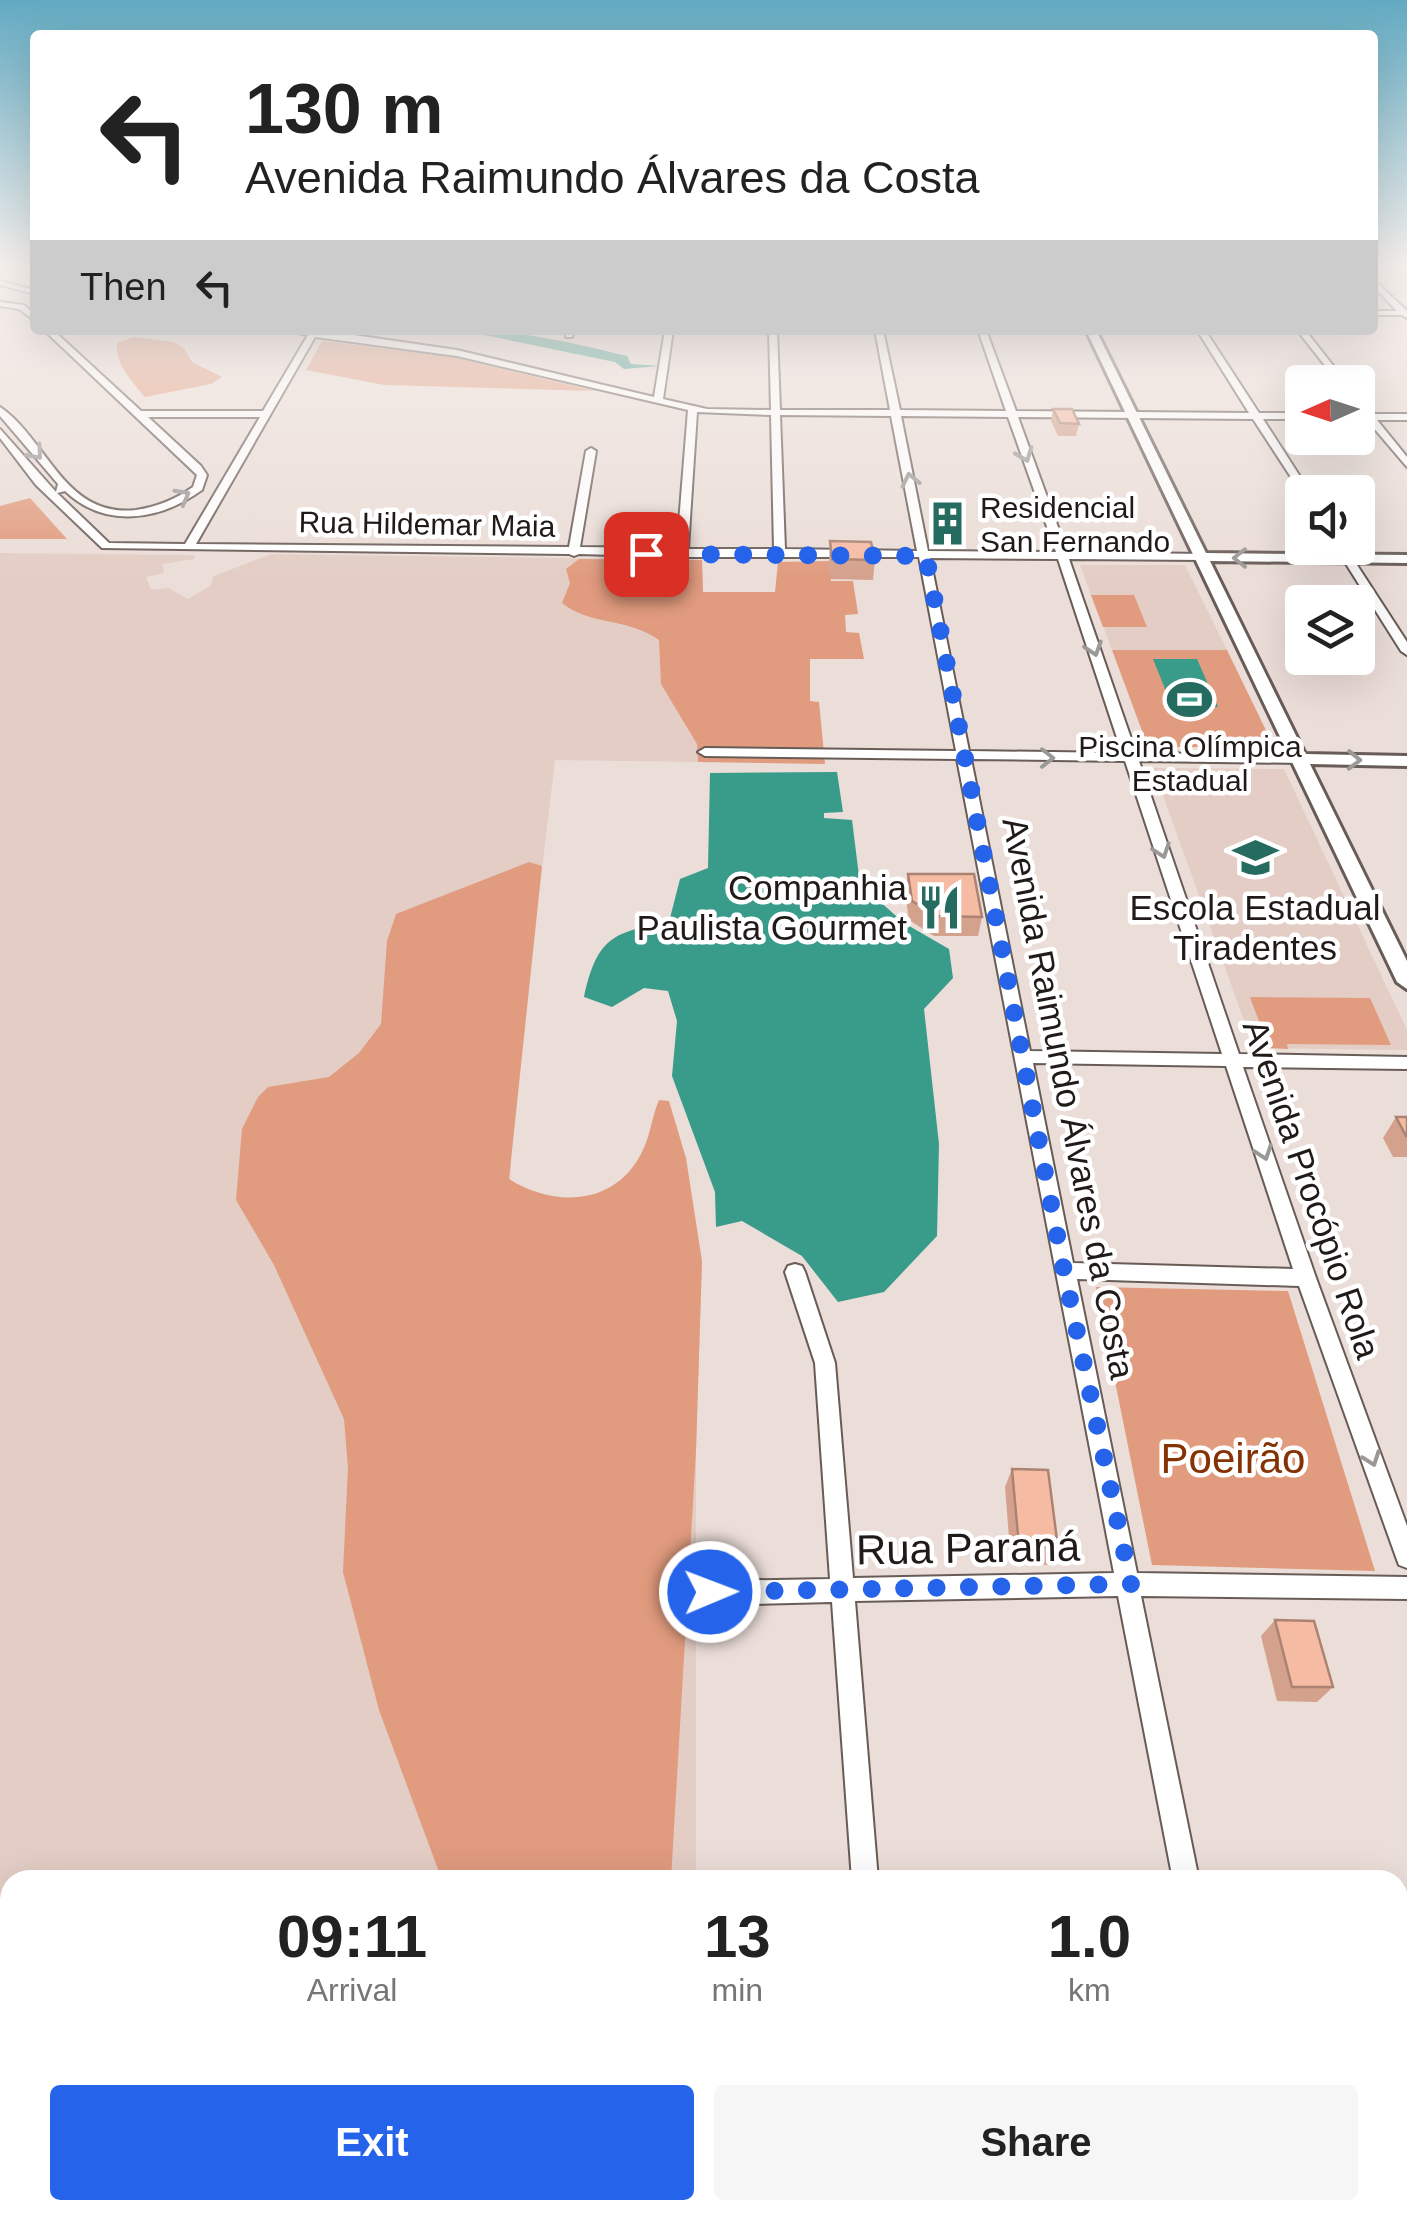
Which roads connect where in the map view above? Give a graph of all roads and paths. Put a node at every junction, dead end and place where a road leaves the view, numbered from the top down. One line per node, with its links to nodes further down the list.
1 (97, 373): 13 (street)
2 (289, 373): 14 (street)
3 (541, 373): 10 (street)
4 (662, 373): 10 (street)
5 (773, 373): 15 (street)
6 (888, 373): 16 (street, Avenida Raimundo Álvares da Costa)
7 (996, 373): 17 (street, Avenida Procópio Rola)
8 (1112, 373): 18 (main road)
9 (1227, 373): 19 (street)
10 (658, 401): 12 (street)
11 (0, 410): 28 (street, one-way to 28)
12 (692, 411): 15 (street); 34 (street)
13 (139, 414): 14 (street); 30 (street, one-way to 13)
14 (263, 414): 32 (street)
15 (773, 414): 16 (street); 35 (street)
16 (896, 414): 17 (street); 37 (street, Avenida Raimundo Álvares da Costa, one-way to 16)
17 (1010, 415): 18 (street); 39 (street, Avenida Procópio Rola, one-way to 39)
18 (1134, 416): 19 (street); 40 (main road)
19 (1254, 416): 20 (street); 27 (street)
20 (1285, 416)
21 (1375, 417): 22 (street)
22 (1407, 417)
23 (1375, 430): 26 (street)
24 (0, 432): 29 (street)
25 (591, 451): 33 (street)
26 (1407, 464)
27 (1294, 475)
28 (63, 484): 29 (street); 30 (street)
29 (57, 496): 31 (street, Rua Hildemar Maia)
30 (147, 510): 31 (street)
31 (142, 548): 32 (street, Rua Hildemar Maia)
32 (188, 548): 33 (street, Rua Hildemar Maia)
33 (574, 553): 34 (street, Rua Hildemar Maia)
34 (682, 554): 35 (street, Rua Hildemar Maia)
35 (780, 554): 37 (street, Rua Hildemar Maia)
36 (1285, 555): 40 (main road, Rua Hildemar Maia, one-way to 40)
37 (926, 556): 39 (street, Rua Hildemar Maia); 45 (street, Avenida Raimundo Álvares da Costa)
38 (1375, 556): 41 (main road, Rua Hildemar Maia)
39 (1064, 557): 40 (street, Rua Hildemar Maia); 46 (street, Avenida Procópio Rola, one-way to 46)
40 (1203, 557): 47 (main road)
41 (1407, 559)
42 (1352, 565): 43 (street)
43 (1407, 651)
44 (705, 752): 45 (street)
45 (963, 757): 46 (street, one-way to 46); 50 (street, Avenida Raimundo Álvares da Costa)
46 (1130, 758): 47 (street); 51 (street, Avenida Procópio Rola, one-way to 51)
47 (1302, 760): 48 (main road, one-way to 48); 49 (main road)
48 (1407, 760)
49 (1407, 982)
50 (1022, 1057): 51 (street); 53 (street, Avenida Raimundo Álvares da Costa)
51 (1233, 1060): 52 (street); 55 (street, Avenida Procópio Rola, one-way to 55)
52 (1407, 1063)
53 (1064, 1271): 55 (street); 57 (street, Avenida Raimundo Álvares da Costa)
54 (795, 1272): 59 (street)
55 (1306, 1278): 56 (street, Avenida Procópio Rola, one-way to 56)
56 (1407, 1557)
57 (1131, 1584): 58 (street, Rua Paraná); 59 (street, Rua Paraná); 62 (street, Avenida Raimundo Álvares da Costa)
58 (1407, 1588)
59 (839, 1590): 60 (street, Rua Paraná); 61 (street)
60 (710, 1592)
61 (863, 1870)
62 (1184, 1870)

